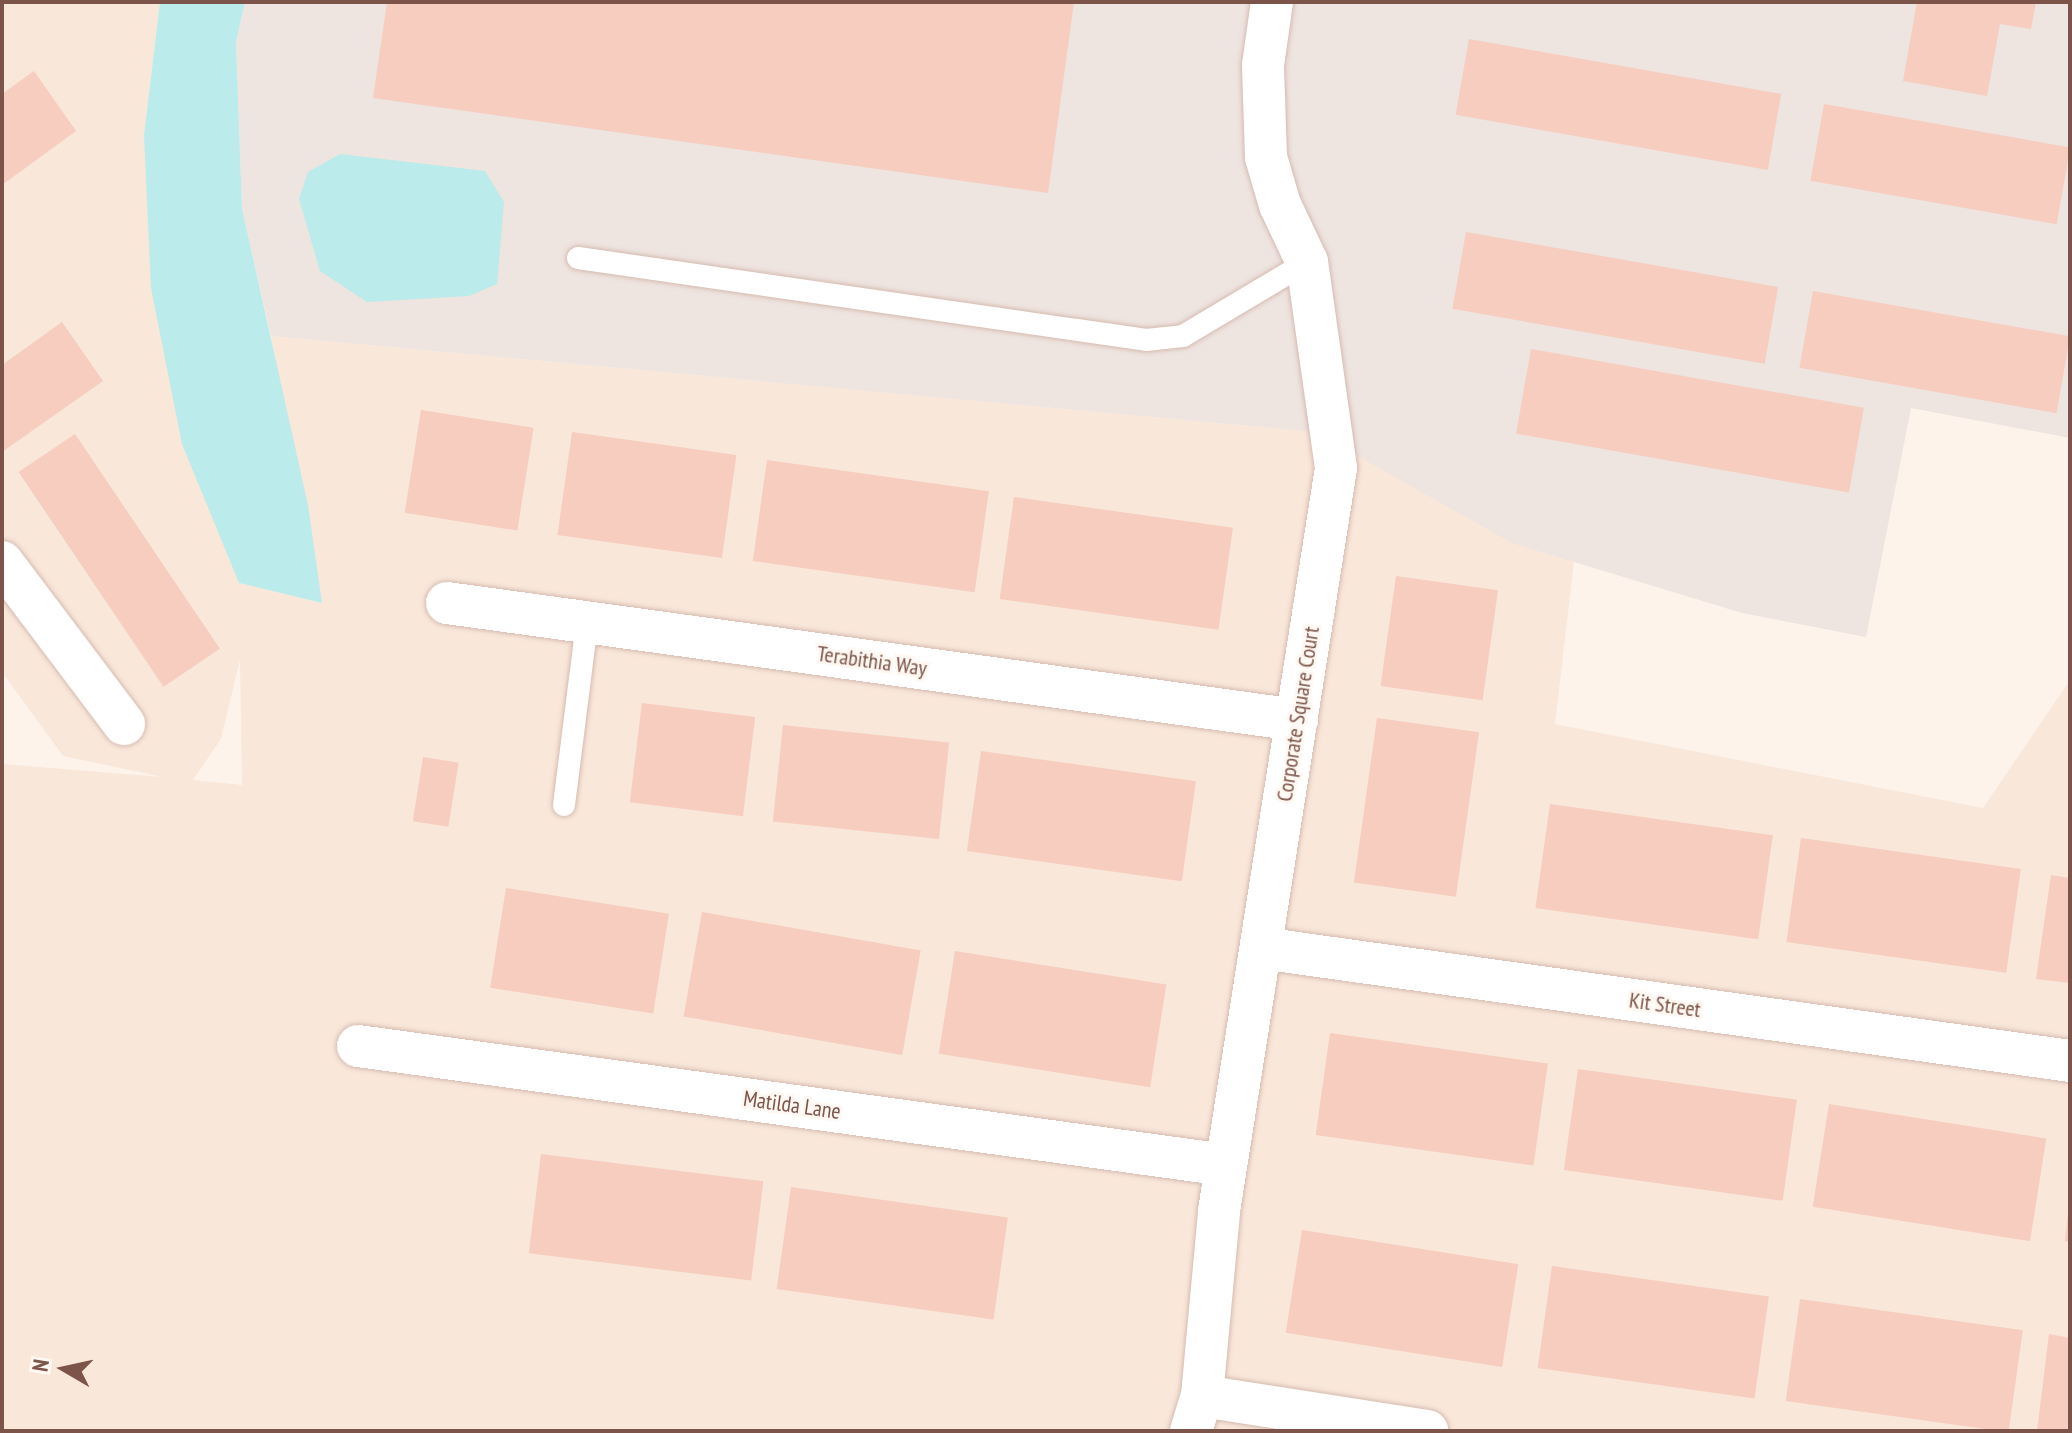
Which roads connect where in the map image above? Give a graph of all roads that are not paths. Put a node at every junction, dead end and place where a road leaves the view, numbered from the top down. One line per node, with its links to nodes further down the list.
1 (1272, 2): 3 (street, Corporate Square Court)
2 (578, 258): 3 (lane)
3 (1307, 262): 7 (street, Corporate Square Court)
4 (2, 562): 8 (street)
5 (447, 603): 6 (street, Terabithia Way)
6 (587, 622): 7 (street, Terabithia Way); 9 (lane)
7 (1297, 720): 10 (street, Corporate Square Court)
8 (124, 724)
9 (564, 805)
10 (1261, 948): 12 (street, Kit Street); 13 (street, Corporate Square Court)
11 (358, 1046): 13 (street, Matilda Lane)
12 (2070, 1061)
13 (1226, 1165): 14 (street, Corporate Square Court)
14 (1196, 1414): 15 (street)
15 (1427, 1431)

